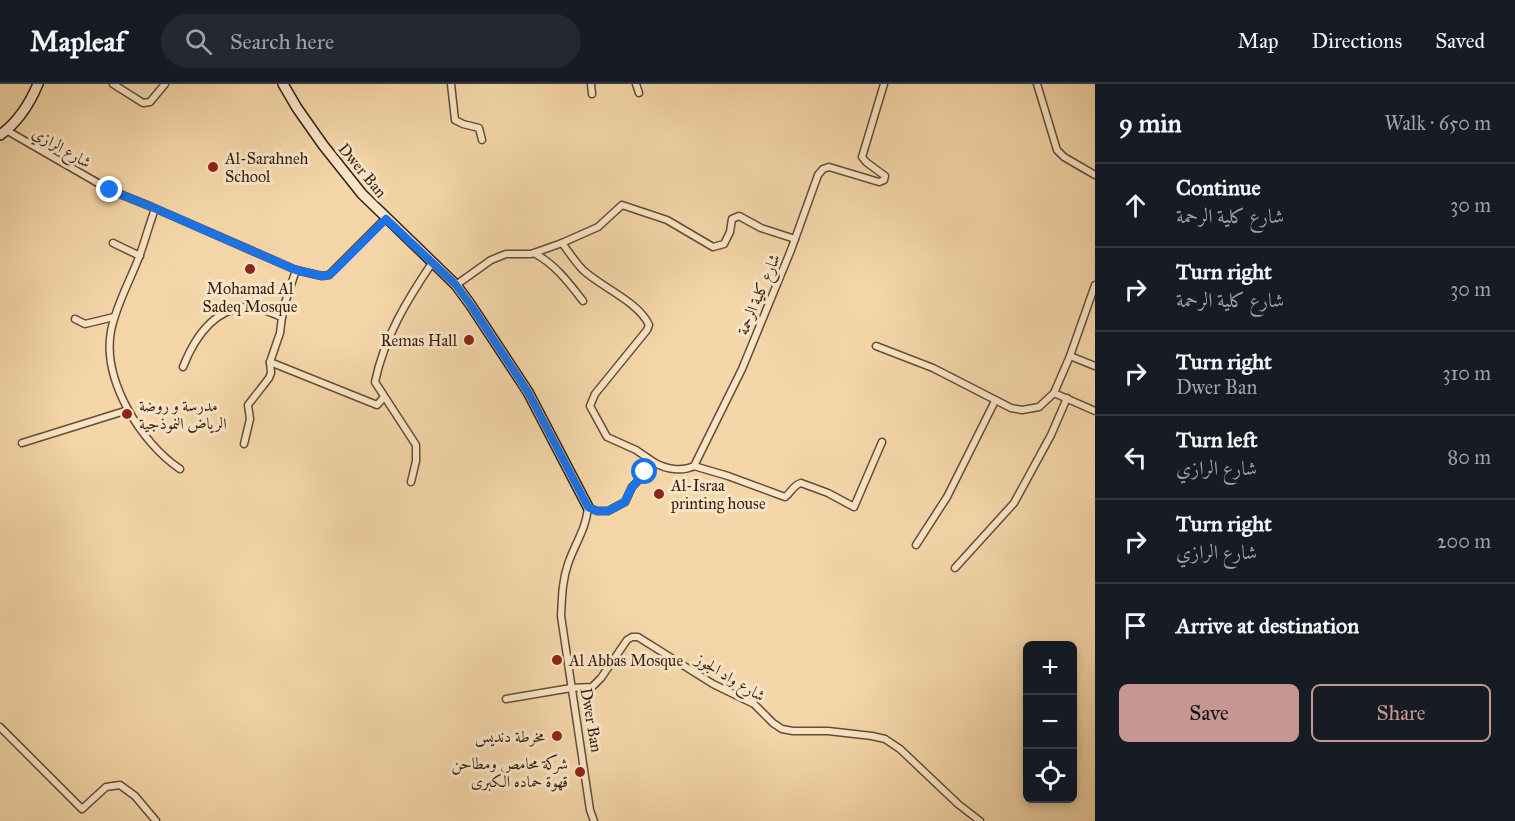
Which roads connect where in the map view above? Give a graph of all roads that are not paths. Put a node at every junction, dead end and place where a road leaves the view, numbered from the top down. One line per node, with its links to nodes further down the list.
1 (38, 84): 12 (street)
2 (113, 84): 3 (street)
3 (165, 84)
4 (283, 84): 16 (street, Dwer Ban)
5 (451, 84): 13 (street)
6 (591, 84): 11 (street)
7 (636, 84): 10 (street)
8 (884, 84): 17 (street, شارع كلية الرحمة)
9 (1037, 84): 14 (street)
10 (639, 93)
11 (592, 94)
12 (3, 133): 15 (street, شارع الرازي)
13 (482, 140)
14 (1095, 175)
15 (155, 209): 21 (street); 23 (street, شارع الرازي)
16 (386, 219): 22 (street, Dwer Ban); 23 (street, شارع الرازي)
17 (795, 239): 19 (street); 45 (street, شارع كلية الرحمة)
18 (113, 243): 21 (street)
19 (562, 243): 20 (street); 44 (street)
20 (534, 253): 24 (street); 26 (street)
21 (140, 256): 27 (street)
22 (432, 263): 24 (street, Dwer Ban); 36 (street)
23 (296, 270): 28 (street)
24 (456, 285): 48 (street, Dwer Ban)
25 (1095, 285): 31 (street)
26 (583, 301)
27 (114, 317): 29 (street); 39 (street)
28 (282, 317): 32 (street); 34 (street)
29 (75, 319)
30 (876, 346): 38 (street)
31 (1070, 356): 33 (street); 35 (street)
32 (270, 362): 36 (street); 43 (street)
33 (1095, 366)
34 (183, 367)
35 (1054, 393): 37 (street); 38 (street)
36 (384, 397): 47 (street)
37 (1067, 398): 40 (street); 50 (street)
38 (994, 401): 49 (street)
39 (128, 410): 42 (street); 46 (street)
40 (1095, 411)
41 (882, 442): 45 (street)
42 (22, 443)
43 (244, 444)
44 (655, 463): 45 (street); 48 (street)
45 (694, 466)
46 (180, 469)
47 (411, 482)
48 (588, 507): 51 (street, Dwer Ban)
49 (916, 545)
50 (956, 568)
51 (571, 688): 52 (street, شارع واد الجوز); 54 (street, Dwer Ban); 56 (street, شارع واد الجوز)
52 (506, 699)
53 (0, 727): 55 (street)
54 (593, 820)
55 (156, 821)
56 (980, 821)

